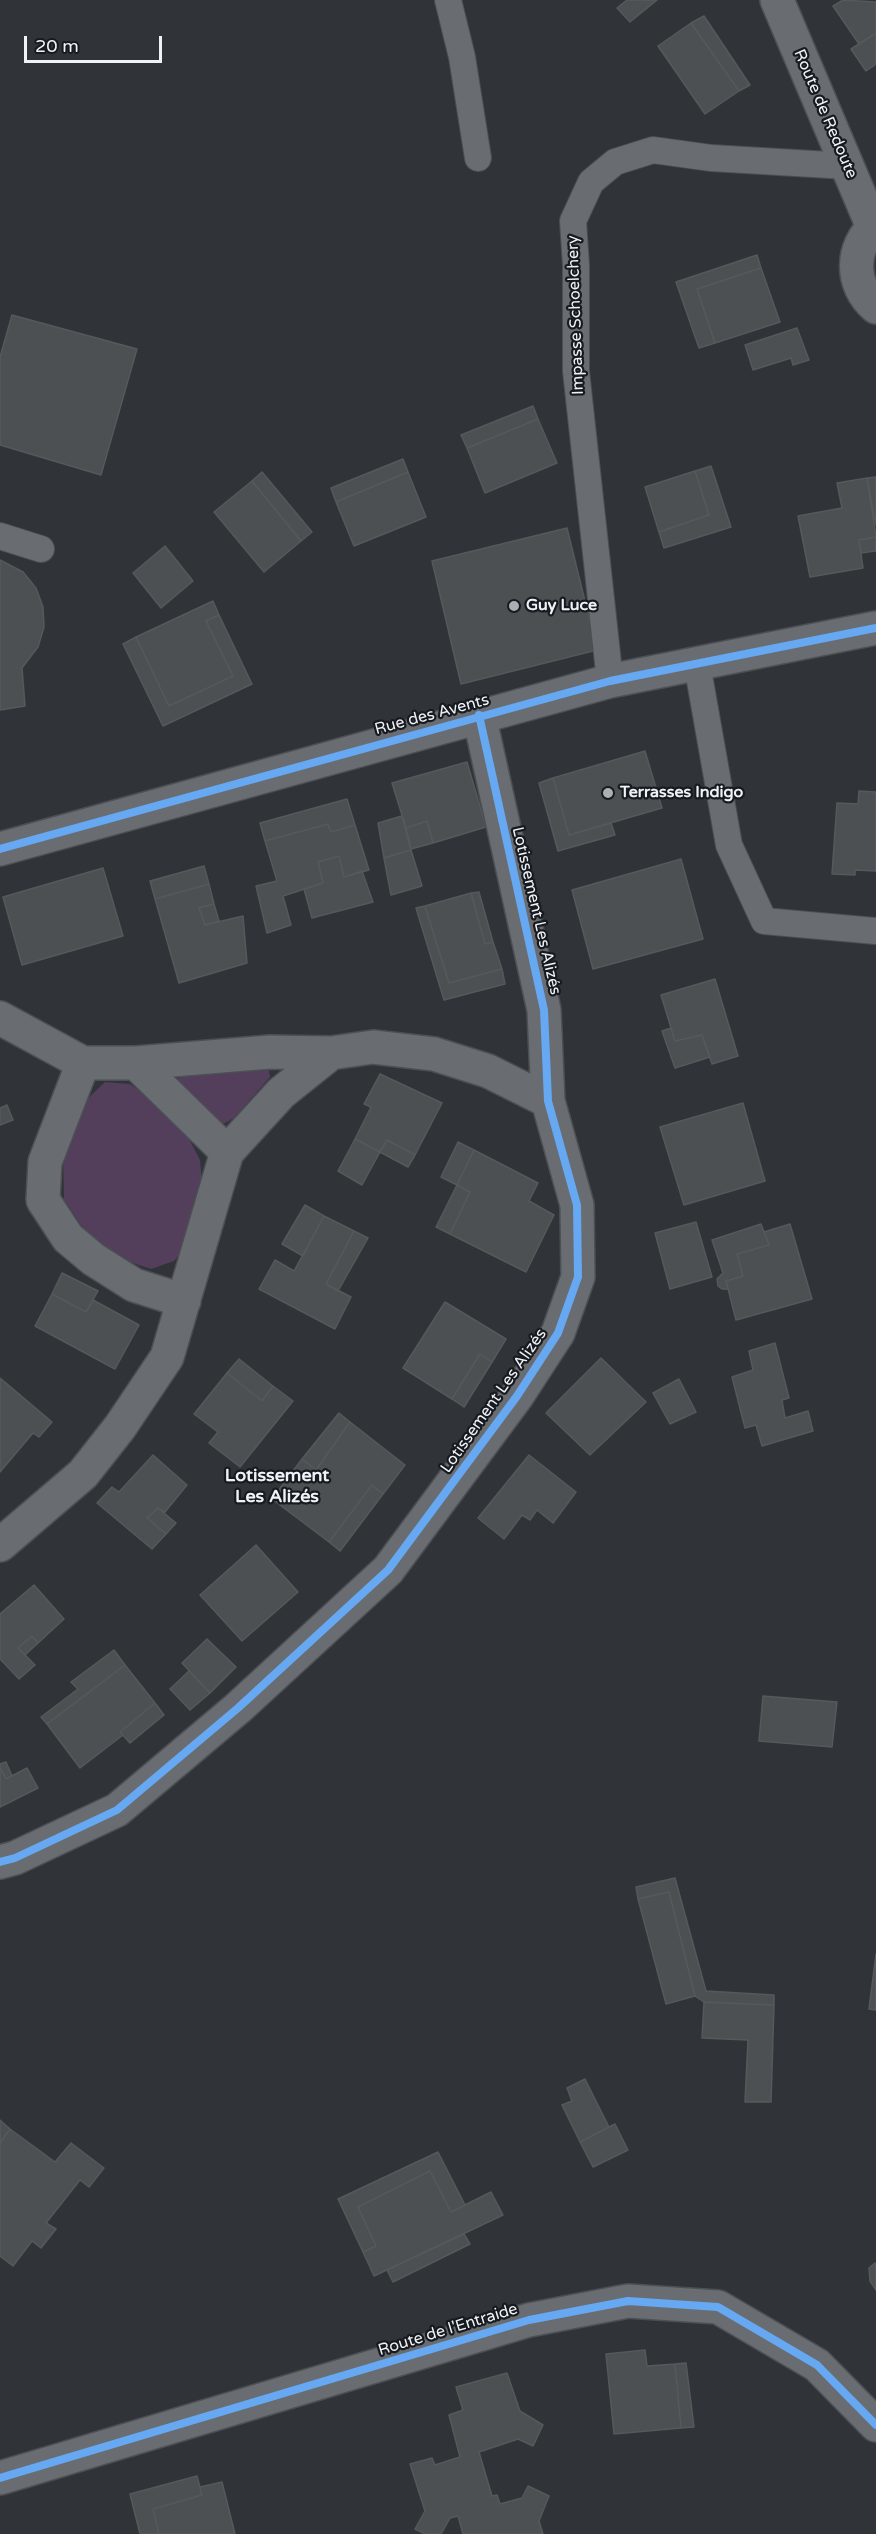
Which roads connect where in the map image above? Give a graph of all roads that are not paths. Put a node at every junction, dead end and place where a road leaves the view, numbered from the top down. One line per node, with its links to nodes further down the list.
1 (448, 0): 3 (lane)
2 (777, 0): 4 (street, Route de Redoute)
3 (478, 158)
4 (847, 166): 5 (street, Route de Redoute); 11 (lane, Impasse Schoelchery)
5 (875, 226): 6 (street)
6 (876, 307)
7 (0, 536): 8 (lane)
8 (41, 549)
9 (876, 628): 10 (street, Rue des Avents)
10 (697, 664): 11 (street, Rue des Avents); 14 (lane)
11 (610, 681): 12 (street, Rue des Avents)
12 (478, 715): 13 (street, Rue des Avents); 19 (street, Lotissement Les Alizés)
13 (0, 849)
14 (876, 931)
15 (0, 1018): 17 (street)
16 (331, 1053): 18 (street); 19 (street); 20 (street)
17 (83, 1063): 18 (street); 21 (street)
18 (136, 1064): 20 (street)
19 (548, 1101): 23 (street, Lotissement Les Alizés)
20 (227, 1152): 21 (street)
21 (184, 1301): 22 (street)
22 (0, 1545)
23 (0, 1862)
24 (876, 2426): 25 (street, Route de l'Entraide)
25 (0, 2478)

